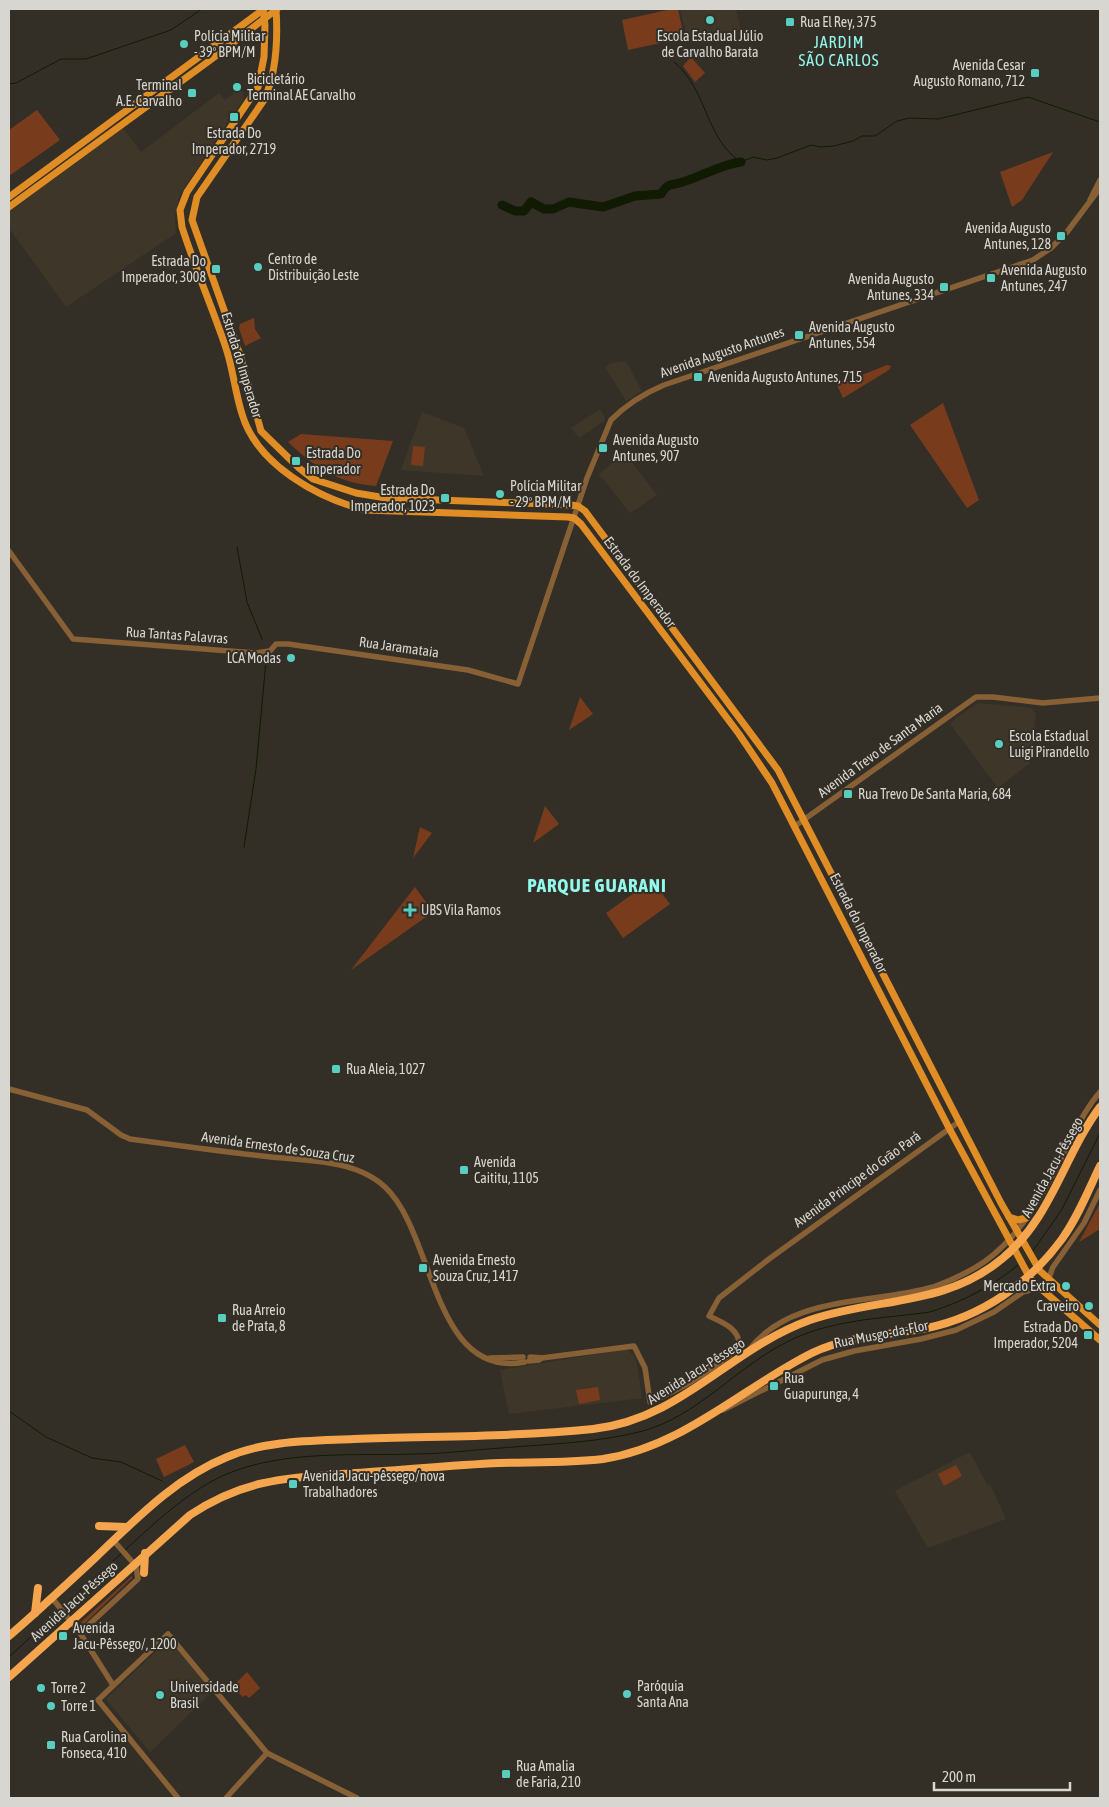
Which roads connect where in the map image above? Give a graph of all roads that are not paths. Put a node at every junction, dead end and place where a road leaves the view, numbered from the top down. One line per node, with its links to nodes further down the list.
1 (263, 9): 3 (main road, Estrada do Imperador); 8 (main road)
2 (276, 9): 3 (main road); 4 (main road, Estrada do Imperador)
3 (265, 18): 5 (main road, Estrada do Imperador); 10 (main road)
4 (276, 43): 5 (main road); 11 (main road, Estrada do Imperador)
5 (265, 44): 12 (main road, Estrada do Imperador)
6 (1100, 180): 9 (street, Avenida Augusto Antunes)
7 (1100, 188): 9 (street, Avenida Augusto Antunes)
8 (9, 197)
9 (1090, 200): 14 (street, Avenida Augusto Antunes)
10 (9, 207)
11 (244, 371): 12 (main road); 13 (main road, Estrada do Imperador)
12 (233, 374): 15 (main road, Estrada do Imperador)
13 (508, 502): 14 (main road, Estrada do Imperador); 15 (main road)
14 (578, 506): 16 (street, Avenida Augusto Antunes); 21 (main road, Estrada do Imperador)
15 (514, 514): 16 (main road, Estrada do Imperador)
16 (574, 518): 19 (street, Avenida Augusto Antunes); 22 (main road, Estrada do Imperador)
17 (9, 551): 18 (street, Rua Tantas Palavras)
18 (276, 644): 19 (street, Rua Jaramataia)
19 (518, 684)
20 (1100, 698): 21 (street, Avenida Trevo de Santa Maria)
21 (804, 819): 22 (street, Avenida Trevo de Santa Maria); 23 (main road, Estrada do Imperador)
22 (795, 826): 23 (main road); 28 (main road, Estrada do Imperador)
23 (809, 829): 27 (main road, Estrada do Imperador)
24 (9, 1088): 44 (street, Avenida Ernesto de Souza Cruz)
25 (1100, 1092): 33 (street, Avenida Jacu-Pêssego)
26 (1100, 1107): 42 (highway, Avenida Jacu-Pêssego)
27 (960, 1121): 28 (street, Avenida Principe do Grão Pará); 32 (main road, Estrada do Imperador)
28 (949, 1128): 30 (main road, Estrada do Imperador); 43 (street, Avenida Principe do Grão Pará)
29 (1100, 1166): 45 (highway, Avenida Jacu-Pêssego)
30 (976, 1178): 32 (main road); 35 (main road, Estrada do Imperador)
31 (1100, 1190): 36 (street, Rua Musgo-da-Flor)
32 (1009, 1217): 33 (main road); 34 (main road, Estrada do Imperador)
33 (1026, 1218): 34 (street, Avenida Jacu-Pêssego)
34 (1017, 1230): 35 (street, Avenida Jacu-Pêssego); 36 (main road, Estrada do Imperador)
35 (1008, 1241): 37 (main road, Estrada do Imperador); 42 (street, Avenida Jacu-Pêssego)
36 (1048, 1280): 37 (street, Rua Musgo-da-Flor); 38 (main road, Estrada do Imperador)
37 (1040, 1288): 39 (main road, Estrada do Imperador); 45 (street, Rua Musgo-da-Flor)
38 (1073, 1302): 39 (main road); 40 (main road, Estrada do Imperador)
39 (1060, 1307): 41 (main road, Estrada do Imperador)
40 (1100, 1325)
41 (1100, 1340)
42 (746, 1354): 43 (highway, Avenida Jacu-Pêssego)
43 (708, 1376): 44 (highway, Avenida Jacu-Pêssego)
44 (697, 1383): 47 (highway, Avenida Jacu-Pêssego)
45 (716, 1412): 49 (highway, Avenida Jacu-Pêssego)
46 (99, 1526): 47 (highway)
47 (127, 1527): 48 (highway, Avenida Jacu-Pêssego)
48 (115, 1542): 50 (street, Avenida Jacu-Pêssego); 53 (highway, Avenida Jacu-Pêssego)
49 (145, 1553): 50 (highway, Avenida Jacu-Pêssego); 51 (highway)
50 (132, 1561): 55 (highway, Avenida Jacu-Pêssego); 56 (street)
51 (144, 1574)
52 (38, 1588): 54 (highway)
53 (53, 1600): 54 (highway, Avenida Jacu-Pêssego); 55 (street)
54 (35, 1613): 57 (highway, Avenida Jacu-Pêssego)
55 (69, 1619): 56 (street); 58 (highway, Avenida Jacu-Pêssego)
56 (80, 1634): 59 (street)
57 (9, 1636)
58 (9, 1677)
59 (113, 1685): 60 (street); 61 (street)
60 (267, 1753): 62 (street); 63 (street)
61 (178, 1798)
62 (226, 1798)
63 (356, 1798)

